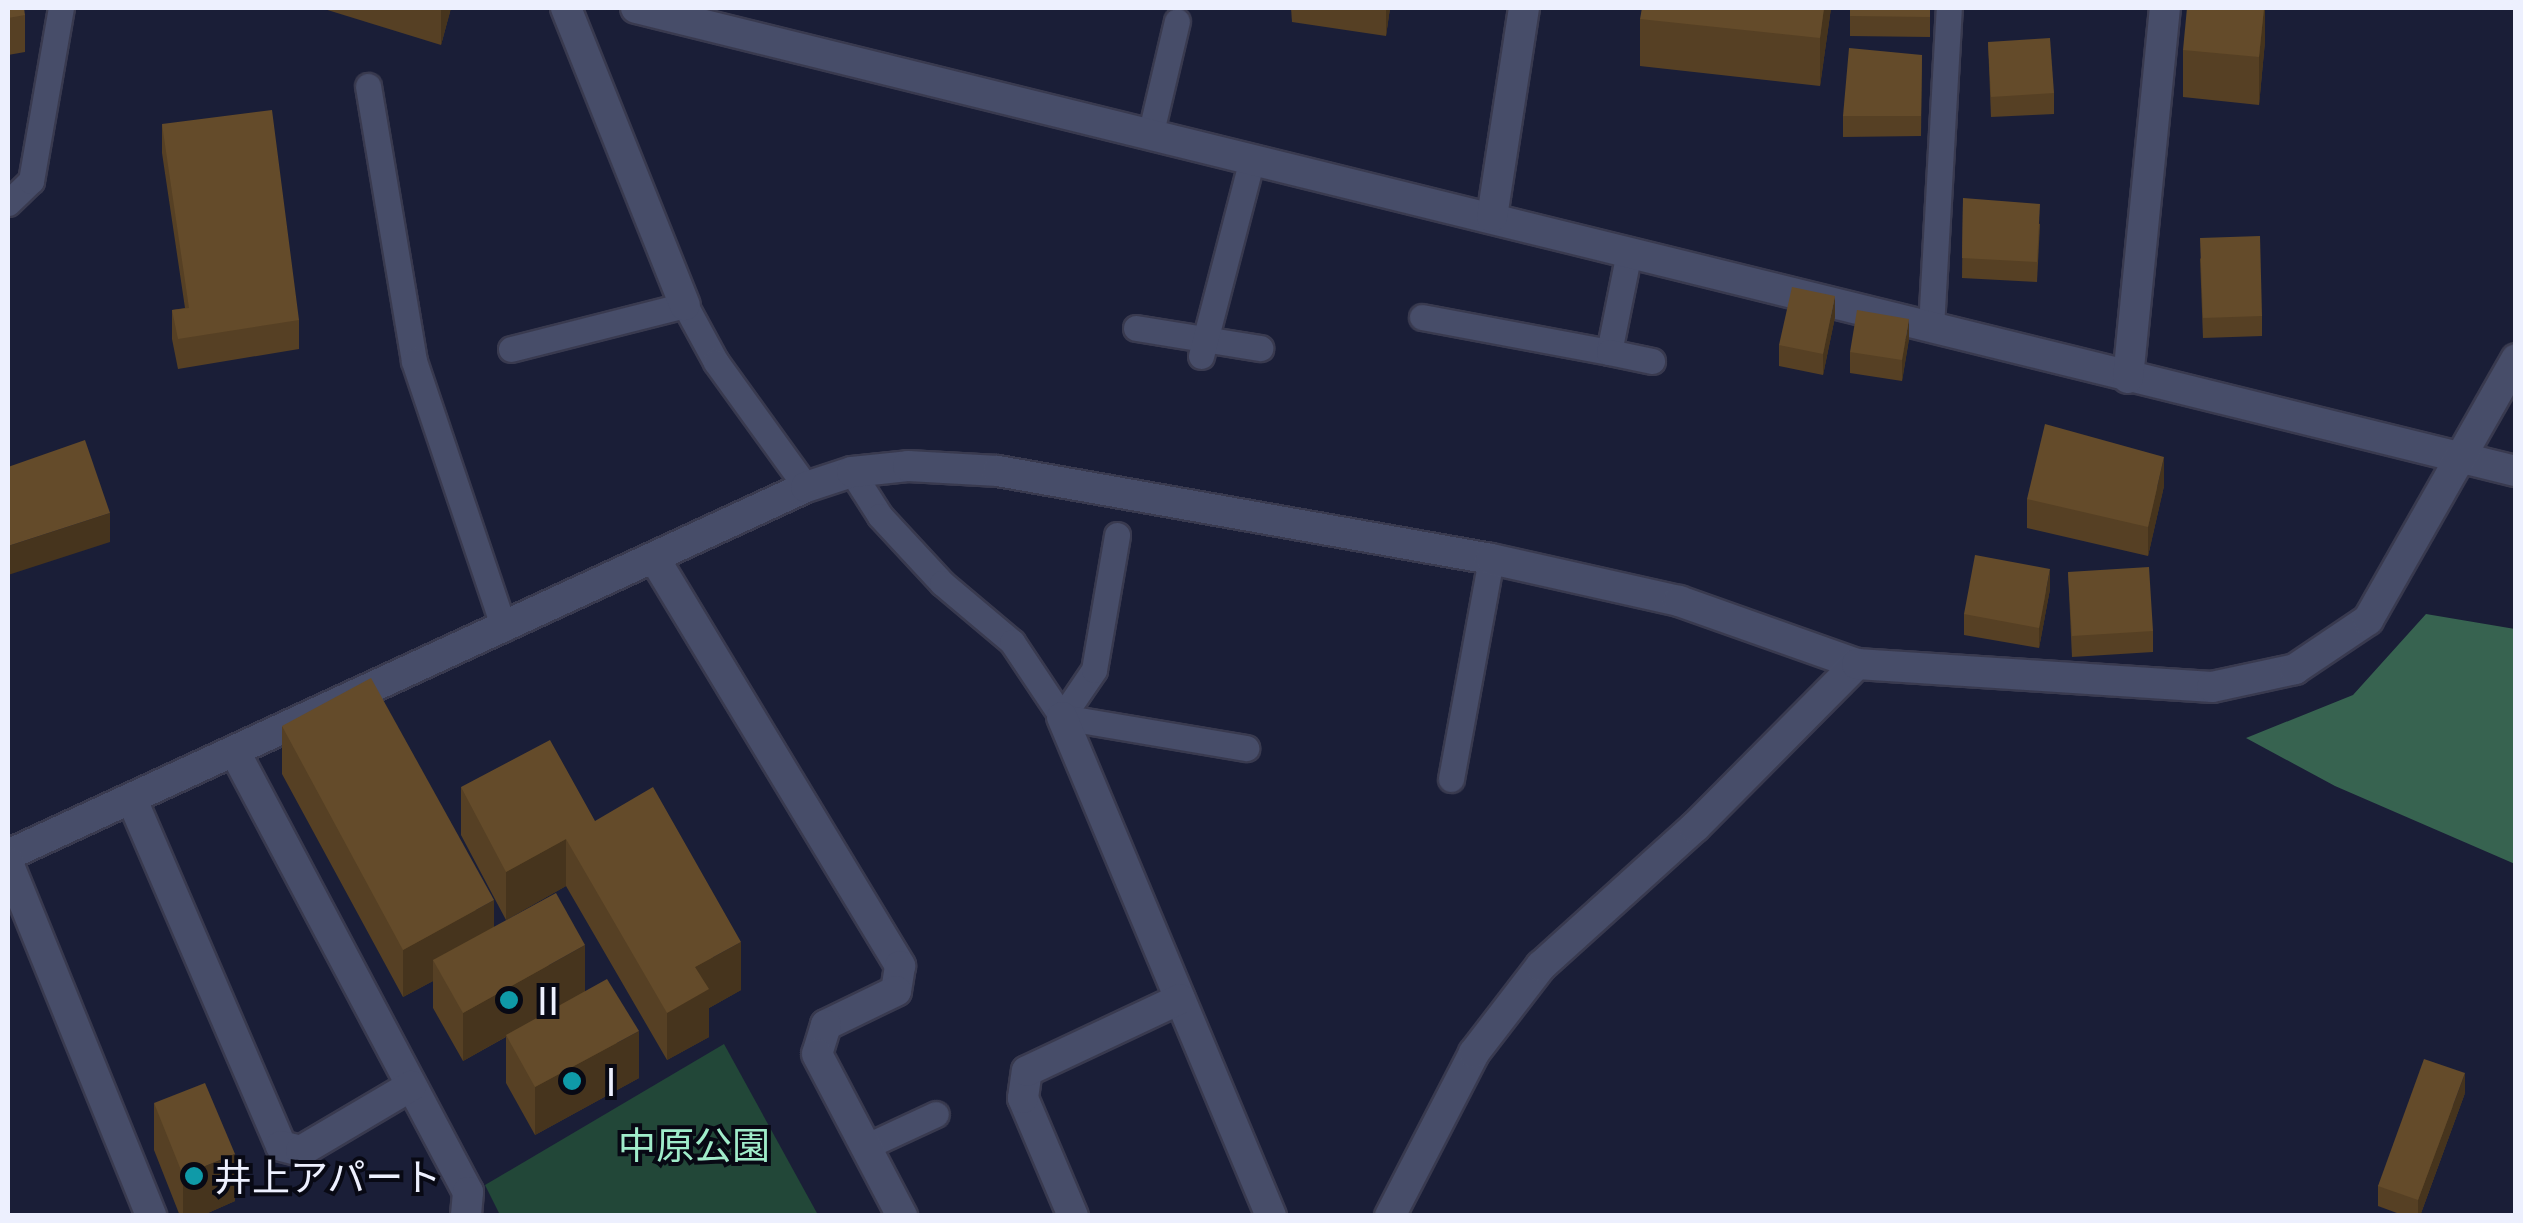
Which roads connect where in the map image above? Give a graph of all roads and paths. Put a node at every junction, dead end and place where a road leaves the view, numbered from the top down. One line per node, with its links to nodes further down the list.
1 (61, 8): 11 (lane)
2 (566, 8): 14 (street)
3 (636, 8): 9 (street)
4 (1524, 8): 12 (street)
5 (1949, 8): 16 (lane)
6 (2165, 8): 24 (street)
7 (1176, 21): 9 (lane)
8 (368, 86): 32 (lane)
9 (1150, 136): 10 (street)
10 (1251, 162): 12 (street); 20 (lane)
11 (8, 203)
12 (1492, 217): 13 (street)
13 (1629, 252): 16 (street); 21 (lane)
14 (685, 305): 19 (lane); 28 (lane)
15 (1422, 317): 21 (lane)
16 (1931, 326): 24 (street)
17 (1136, 328): 20 (lane)
18 (1260, 348): 20 (lane)
19 (511, 349)
20 (1206, 349)
21 (1609, 352): 23 (lane)
22 (2516, 359): 25 (street)
23 (1652, 361)
24 (2128, 378): 25 (street)
25 (2458, 457): 27 (street); 33 (street)
26 (852, 472): 28 (street); 30 (street); 34 (lane)
27 (2516, 472)
28 (806, 487): 31 (street)
29 (1117, 535): 34 (lane)
30 (1491, 558): 33 (street); 37 (lane)
31 (656, 561): 32 (street); 43 (street)
32 (504, 628): 36 (street)
33 (1857, 664): 49 (street)
34 (1062, 717): 35 (lane); 40 (street)
35 (1246, 748)
36 (236, 752): 38 (street); 41 (street)
37 (1451, 780)
38 (133, 802): 39 (street); 41 (street)
39 (8, 859): 44 (street)
40 (1180, 999): 47 (street); 48 (street)
41 (411, 1086): 45 (street)
42 (936, 1114): 43 (lane)
43 (865, 1147): 46 (street)
44 (150, 1216)
45 (466, 1216)
46 (902, 1216)
47 (1073, 1216)
48 (1270, 1216)
49 (1390, 1216)

